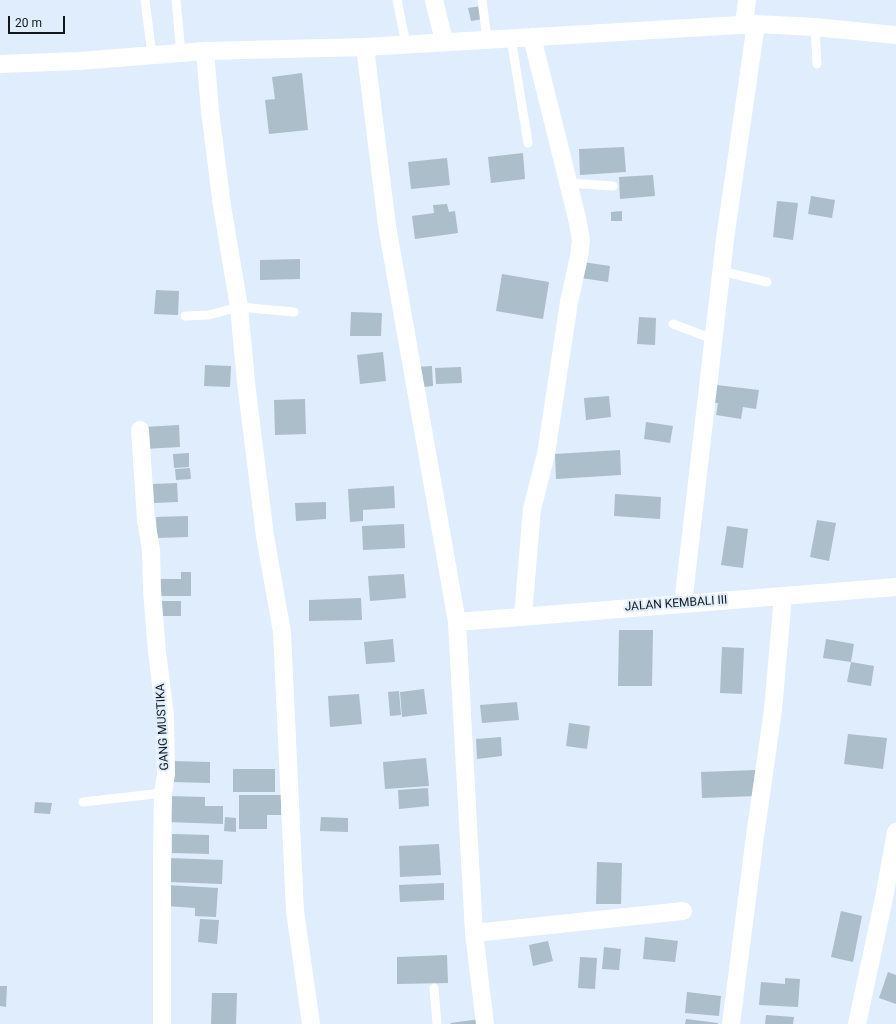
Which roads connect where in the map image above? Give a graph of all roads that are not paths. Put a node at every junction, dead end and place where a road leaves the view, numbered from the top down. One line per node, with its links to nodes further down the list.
1 (145, 0): 18 (lane)
2 (176, 0): 17 (lane)
3 (397, 0): 14 (lane)
4 (434, 0): 13 (street)
5 (482, 0): 12 (lane)
6 (747, 0): 7 (street)
7 (750, 24): 8 (street); 10 (street); 24 (street)
8 (815, 27): 9 (street); 20 (lane)
9 (896, 35)
10 (532, 37): 11 (street); 22 (street)
11 (511, 38): 12 (street); 21 (lane)
12 (487, 39): 13 (street)
13 (444, 41): 14 (street)
14 (406, 44): 15 (street)
15 (365, 46): 16 (street); 36 (street)
16 (205, 51): 17 (street); 26 (street)
17 (181, 53): 18 (street)
18 (152, 55): 19 (street)
19 (0, 64)
20 (816, 64)
21 (528, 144)
22 (569, 183): 23 (lane); 35 (street)
23 (613, 186)
24 (721, 271): 25 (lane); 30 (street)
25 (768, 282)
26 (239, 308): 27 (lane); 28 (lane); 45 (street)
27 (294, 312)
28 (185, 316)
29 (673, 324): 30 (lane)
30 (713, 339): 34 (street)
31 (140, 430): 37 (street, GANG MUSTIKA)
32 (896, 587): 33 (street, JALAN KEMBALI III)
33 (783, 596): 34 (street, JALAN KEMBALI III); 48 (street)
34 (683, 604): 35 (street, JALAN KEMBALI III)
35 (523, 616): 36 (street, JALAN KEMBALI III)
36 (457, 622): 42 (street)
37 (163, 793): 38 (lane); 44 (street, GANG MUSTIKA)
38 (83, 802)
39 (896, 832): 40 (street)
40 (890, 900): 49 (street)
41 (683, 911): 42 (street)
42 (474, 933): 47 (street)
43 (434, 988): 46 (lane)
44 (162, 1024)
45 (310, 1024)
46 (437, 1024)
47 (485, 1024)
48 (731, 1024)
49 (857, 1024)

